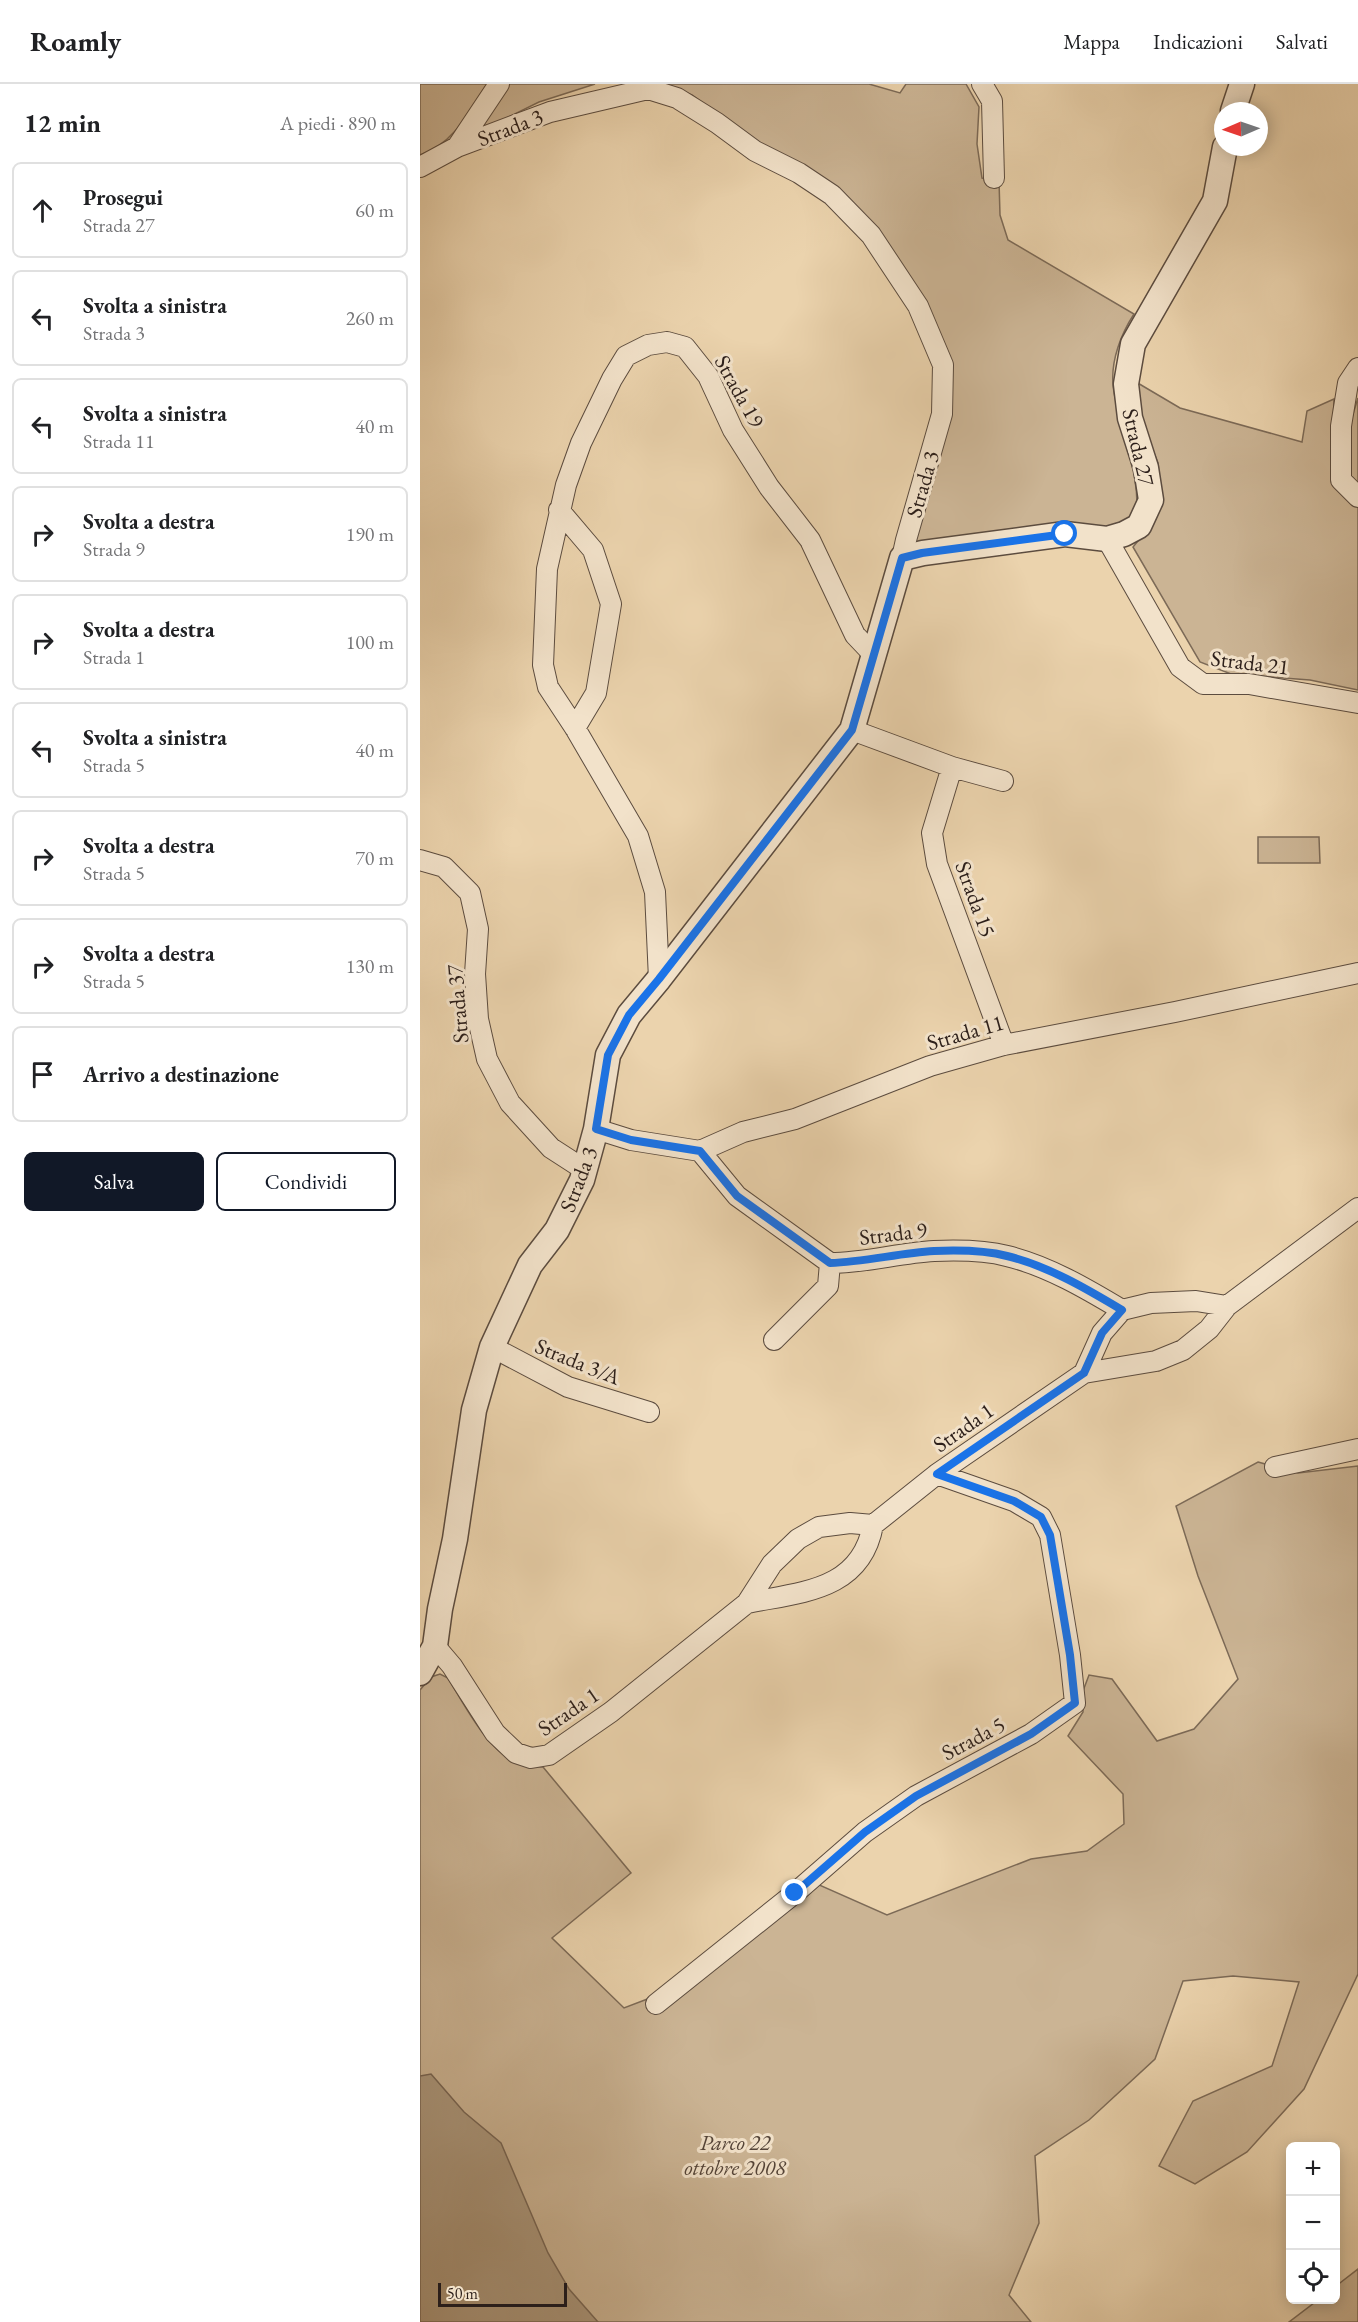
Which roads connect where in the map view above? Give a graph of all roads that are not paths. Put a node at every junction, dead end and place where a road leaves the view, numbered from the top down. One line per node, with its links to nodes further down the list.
1 (499, 84): 5 (street)
2 (982, 84): 8 (street)
3 (1242, 84): 4 (street)
4 (1236, 102)
5 (457, 147): 7 (street, Strada 3); 13 (street, Strada 3)
6 (1223, 156): 12 (street, Strada 27)
7 (420, 167)
8 (994, 178)
9 (1358, 368): 10 (street)
10 (1358, 497)
11 (559, 510): 14 (street, Strada 19); 16 (street, Strada 19); 16 (street)
12 (1107, 538): 13 (street, Strada 27); 15 (street, Strada 21)
13 (902, 558): 14 (street, Strada 3)
14 (873, 654): 17 (street, Strada 3)
15 (1358, 703)
16 (575, 728): 22 (street, Strada 19)
17 (852, 730): 18 (street); 22 (street, Strada 3)
18 (952, 767): 19 (street); 23 (street, Strada 15)
19 (1003, 781)
20 (420, 860): 26 (street, Strada 37)
21 (1358, 973): 23 (street, Strada 11)
22 (659, 979): 24 (street, Strada 3)
23 (1004, 1045): 25 (street, Strada 11)
24 (596, 1129): 25 (street); 26 (street, Strada 3)
25 (700, 1151): 28 (street)
26 (585, 1170): 32 (street, Strada 3)
27 (1358, 1208): 29 (street, Strada 1)
28 (830, 1263): 30 (street, Strada 9); 31 (street)
29 (1227, 1306): 30 (street); 33 (street, Strada 1)
30 (1122, 1310): 33 (street)
31 (774, 1340)
32 (492, 1347): 34 (street, Strada 3/A); 40 (street, Strada 3)
33 (1084, 1373): 37 (street, Strada 1)
34 (649, 1412)
35 (1358, 1449): 36 (street)
36 (1275, 1467)
37 (937, 1474): 38 (street, Strada 1); 42 (street, Strada 5)
38 (873, 1525): 39 (street, Strada 1); 39 (street, Strada 1)
39 (747, 1604): 40 (street, Strada 1)
40 (435, 1646): 41 (street, Strada 3)
41 (420, 1673)
42 (656, 2004)

